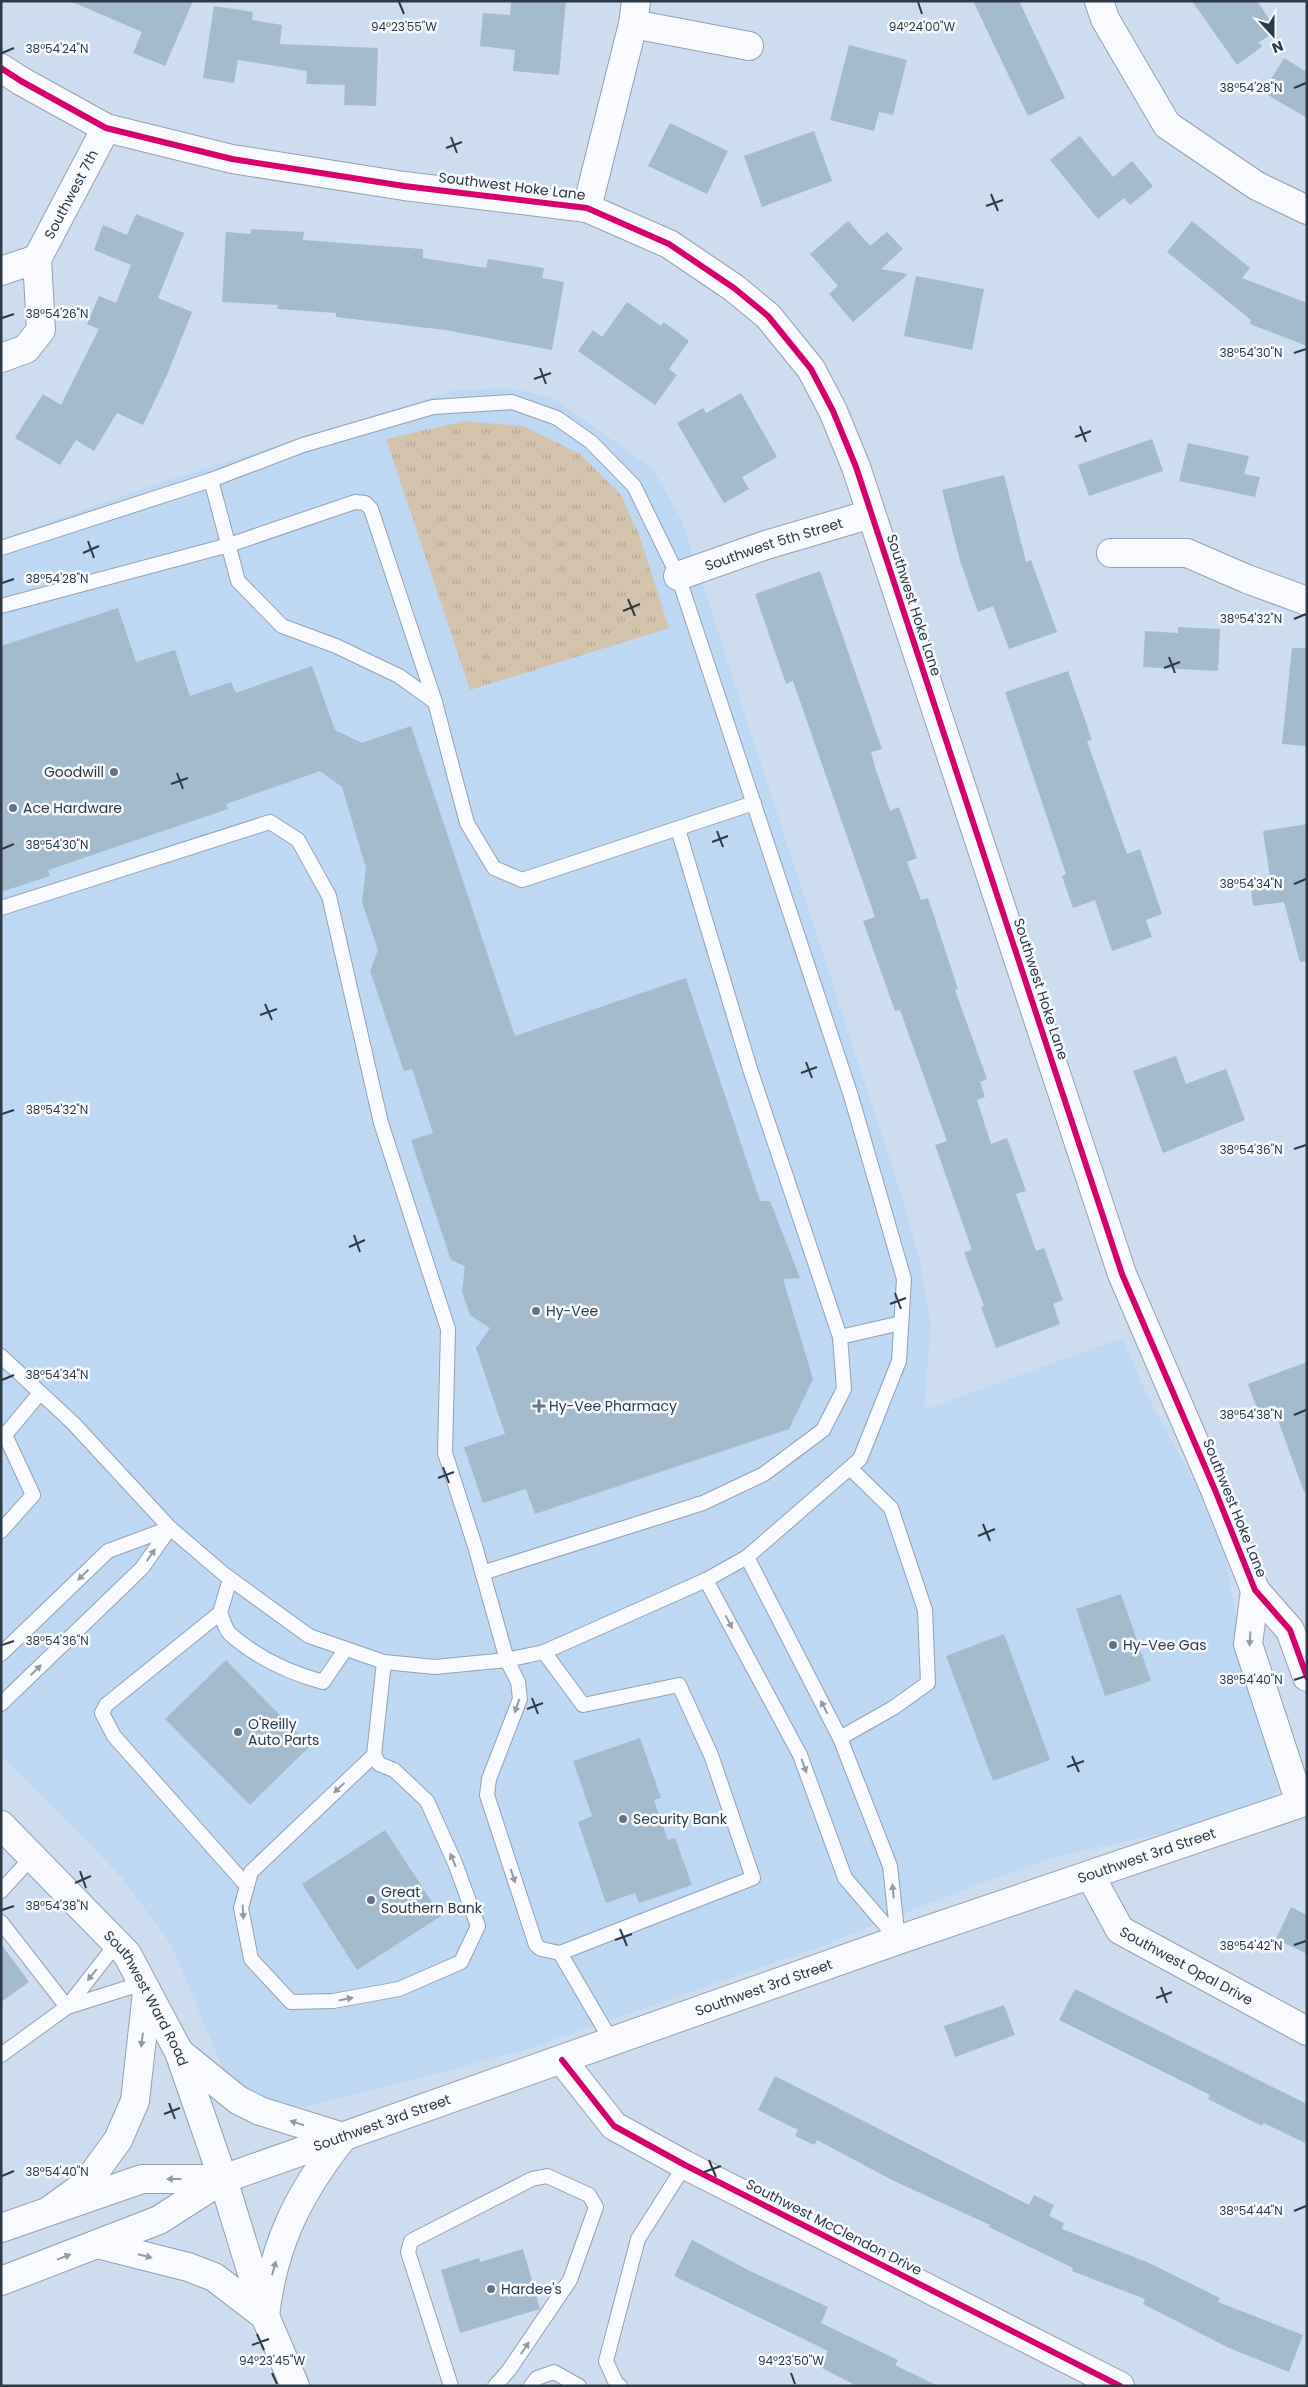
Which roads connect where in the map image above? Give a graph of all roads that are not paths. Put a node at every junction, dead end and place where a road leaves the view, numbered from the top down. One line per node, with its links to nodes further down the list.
1 (1098, 1): 7 (street)
2 (634, 13): 3 (street); 6 (street)
3 (749, 46)
4 (1, 68): 5 (street, Southwest Hoke Lane)
5 (106, 128): 6 (street, Southwest Hoke Lane); 8 (street, Southwest 7th)
6 (587, 208): 12 (street, Southwest Hoke Lane)
7 (1307, 210)
8 (37, 259): 9 (street); 10 (street)
9 (1, 272)
10 (1, 358)
11 (211, 480): 13 (lane); 14 (lane); 16 (lane)
12 (871, 514): 16 (street, Southwest 5th Street); 34 (street, Southwest Hoke Lane)
13 (229, 545): 18 (lane); 19 (lane); 19 (lane)
14 (1, 548)
15 (1111, 553): 17 (street)
16 (678, 576): 20 (lane)
17 (1307, 601)
18 (1, 606)
19 (435, 702): 21 (lane)
20 (754, 803): 21 (lane); 23 (lane)
21 (678, 829): 24 (lane)
22 (1, 908): 31 (lane)
23 (901, 1324): 24 (lane); 27 (lane)
24 (840, 1337): 31 (lane)
25 (1, 1356): 26 (lane)
26 (40, 1392): 28 (lane); 29 (lane)
27 (850, 1468): 30 (lane); 43 (lane)
28 (170, 1528): 32 (lane); 38 (lane, one-way to 38); 42 (lane, one-way to 28)
29 (1, 1531)
30 (747, 1557): 33 (lane); 43 (lane, one-way to 30)
31 (482, 1572): 39 (lane)
32 (230, 1579): 35 (lane); 36 (lane)
33 (706, 1580): 37 (lane); 52 (lane, one-way to 52)
34 (1255, 1590): 41 (street, Southwest Hoke Lane); 45 (street, Southwest Hoke Lane, one-way to 45)
35 (220, 1613): 36 (lane); 49 (lane)
36 (345, 1650): 40 (lane)
37 (544, 1652): 39 (lane); 54 (lane)
38 (1, 1654)
39 (508, 1660): 40 (lane); 54 (lane, one-way to 54)
40 (384, 1662): 44 (lane)
41 (1307, 1677)
42 (1, 1704)
43 (840, 1738): 52 (lane, one-way to 43)
44 (374, 1755): 49 (lane, one-way to 49); 49 (lane, one-way to 44)
45 (1303, 1802): 48 (street, Southwest 3rd Street)
46 (1, 1826): 47 (street, Southwest Ward Road)
47 (32, 1857): 50 (lane); 53 (street, Southwest Ward Road)
48 (1090, 1875): 52 (street, Southwest 3rd Street); 57 (street, Southwest Opal Drive)
49 (247, 1886)
50 (1, 1890)
51 (1, 1922): 56 (lane)
52 (898, 1940): 58 (street, Southwest 3rd Street)
53 (117, 1944): 55 (street, Southwest Ward Road); 56 (lane, one-way to 56)
54 (560, 1952): 58 (lane)
55 (145, 1987): 56 (lane); 59 (street, Southwest Ward Road); 65 (street, one-way to 65)
56 (67, 2007): 60 (lane)
57 (1307, 2031)
58 (612, 2042): 61 (street, Southwest 3rd Street)
59 (179, 2052): 62 (street, one-way to 59); 64 (street, Southwest Ward Road)
60 (1, 2055)
61 (562, 2060): 62 (street, Southwest 3rd Street); 63 (street, Southwest McClendon Drive)
62 (343, 2137): 64 (street, Southwest 3rd Street); 69 (street, one-way to 62)
63 (685, 2165): 75 (lane); 76 (street, Southwest McClendon Drive)
64 (222, 2179): 65 (street, Southwest 3rd Street, one-way to 65); 67 (street, Southwest 3rd Street); 69 (street, Southwest Ward Road)
65 (50, 2210): 66 (street, Southwest 3rd Street)
66 (1, 2228)
67 (97, 2244): 68 (street, Southwest 3rd Street, one-way to 67); 69 (street, one-way to 69)
68 (1, 2281)
69 (265, 2316): 70 (street, Southwest Ward Road)
70 (295, 2386)
71 (451, 2386): 72 (lane, one-way to 71)
72 (495, 2386)
73 (531, 2386): 74 (lane)
74 (579, 2386)
75 (620, 2386)
76 (1120, 2386)

